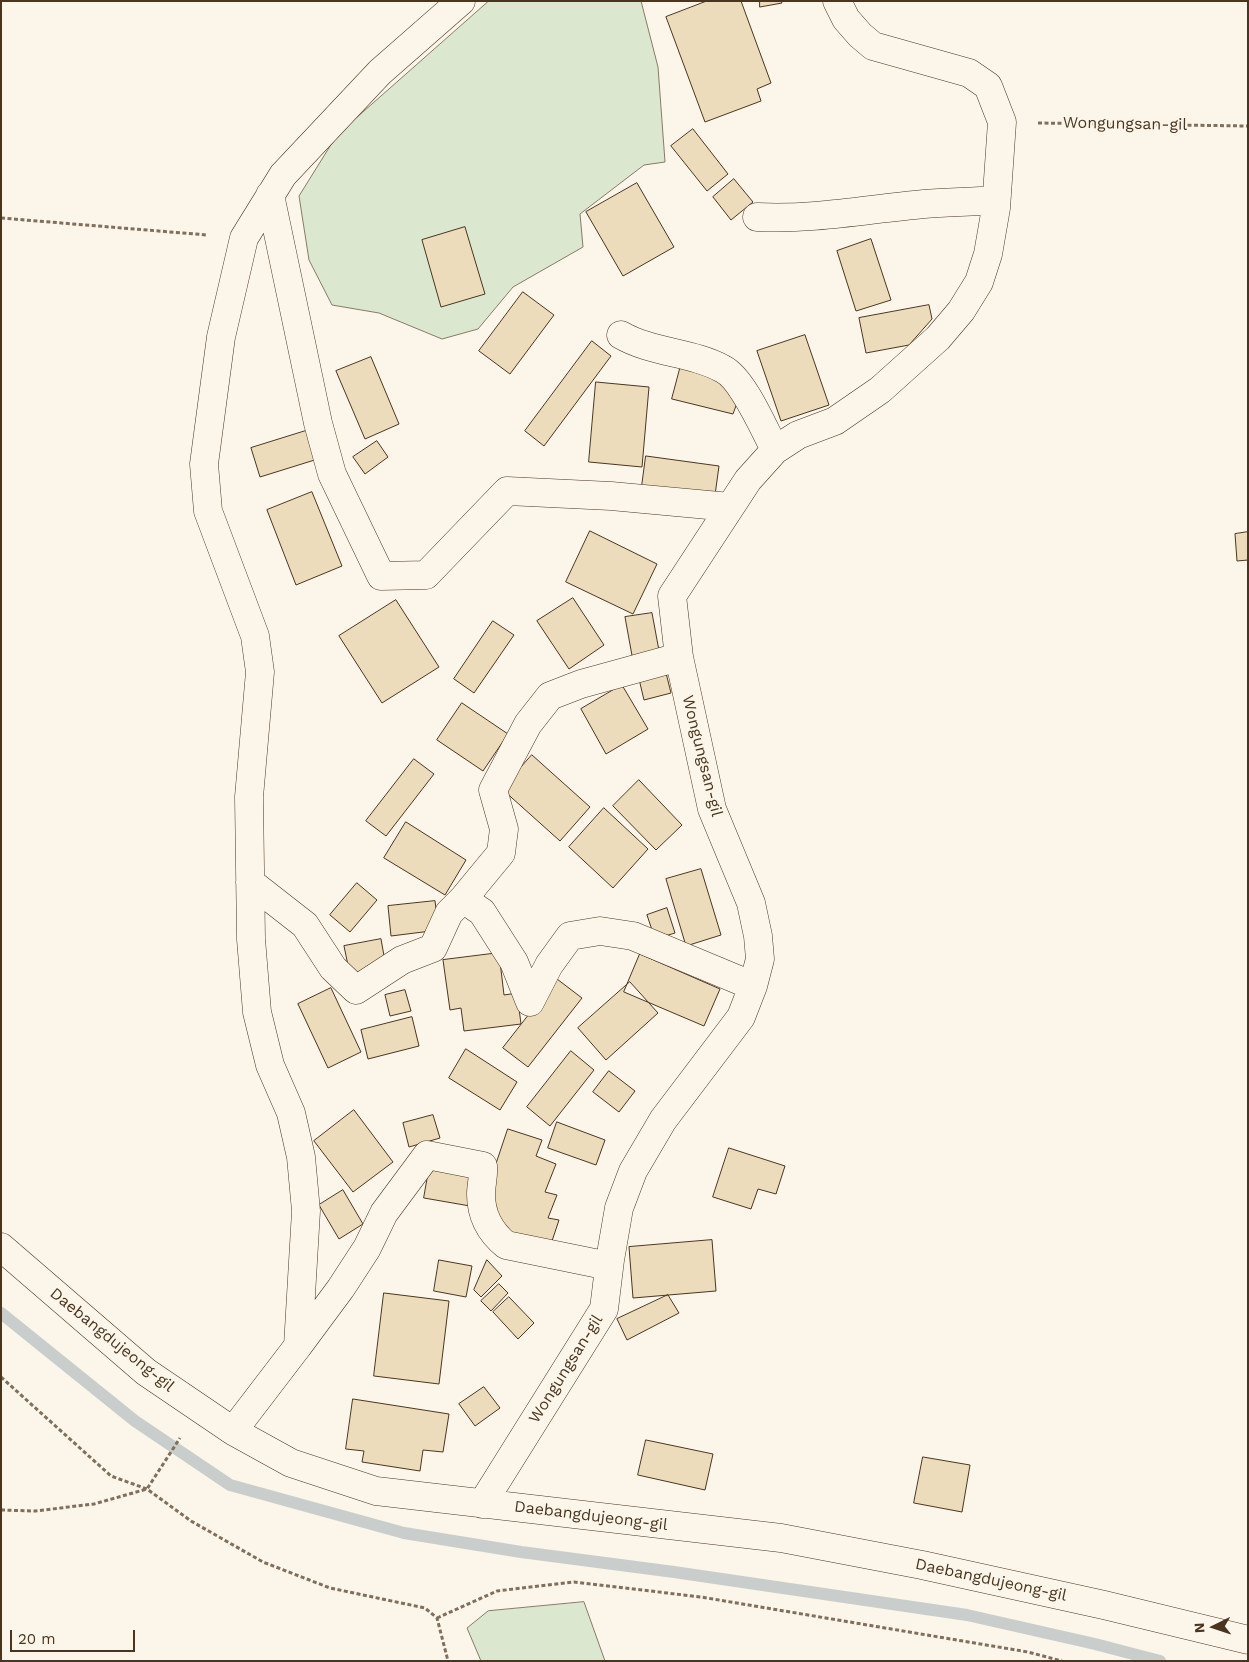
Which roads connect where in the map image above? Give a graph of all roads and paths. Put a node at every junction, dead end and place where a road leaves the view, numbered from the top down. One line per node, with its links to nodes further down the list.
1 (461, 1): 5 (street)
2 (838, 1): 3 (street, Wongungsan-gil)
3 (1002, 122): 4 (path, Wongungsan-gil); 6 (street, Wongungsan-gil)
4 (1248, 126)
5 (270, 195): 9 (street); 12 (street)
6 (996, 200): 7 (street); 11 (street, Wongungsan-gil)
7 (757, 217)
8 (1, 218): 9 (path)
9 (244, 238): 14 (street)
10 (621, 335): 11 (street)
11 (775, 450): 12 (street, Wongungsan-gil)
12 (730, 507): 13 (street, Wongungsan-gil)
13 (679, 657): 15 (street); 16 (street, Wongungsan-gil)
14 (250, 882): 15 (street); 19 (street)
15 (464, 899): 16 (street)
16 (753, 986): 18 (street, Wongungsan-gil)
17 (1, 1248): 22 (street, Daebangdujeong-gil)
18 (609, 1266): 19 (street); 24 (street, Wongungsan-gil)
19 (298, 1346): 22 (street)
20 (1, 1377): 23 (path)
21 (184, 1432): 23 (path)
22 (233, 1432): 24 (street, Daebangdujeong-gil)
23 (148, 1489): 25 (path); 26 (path)
24 (482, 1504): 27 (street, Daebangdujeong-gil)
25 (1, 1510)
26 (437, 1618): 28 (path); 29 (path)
27 (1248, 1640)
28 (448, 1661)
29 (1062, 1661)

